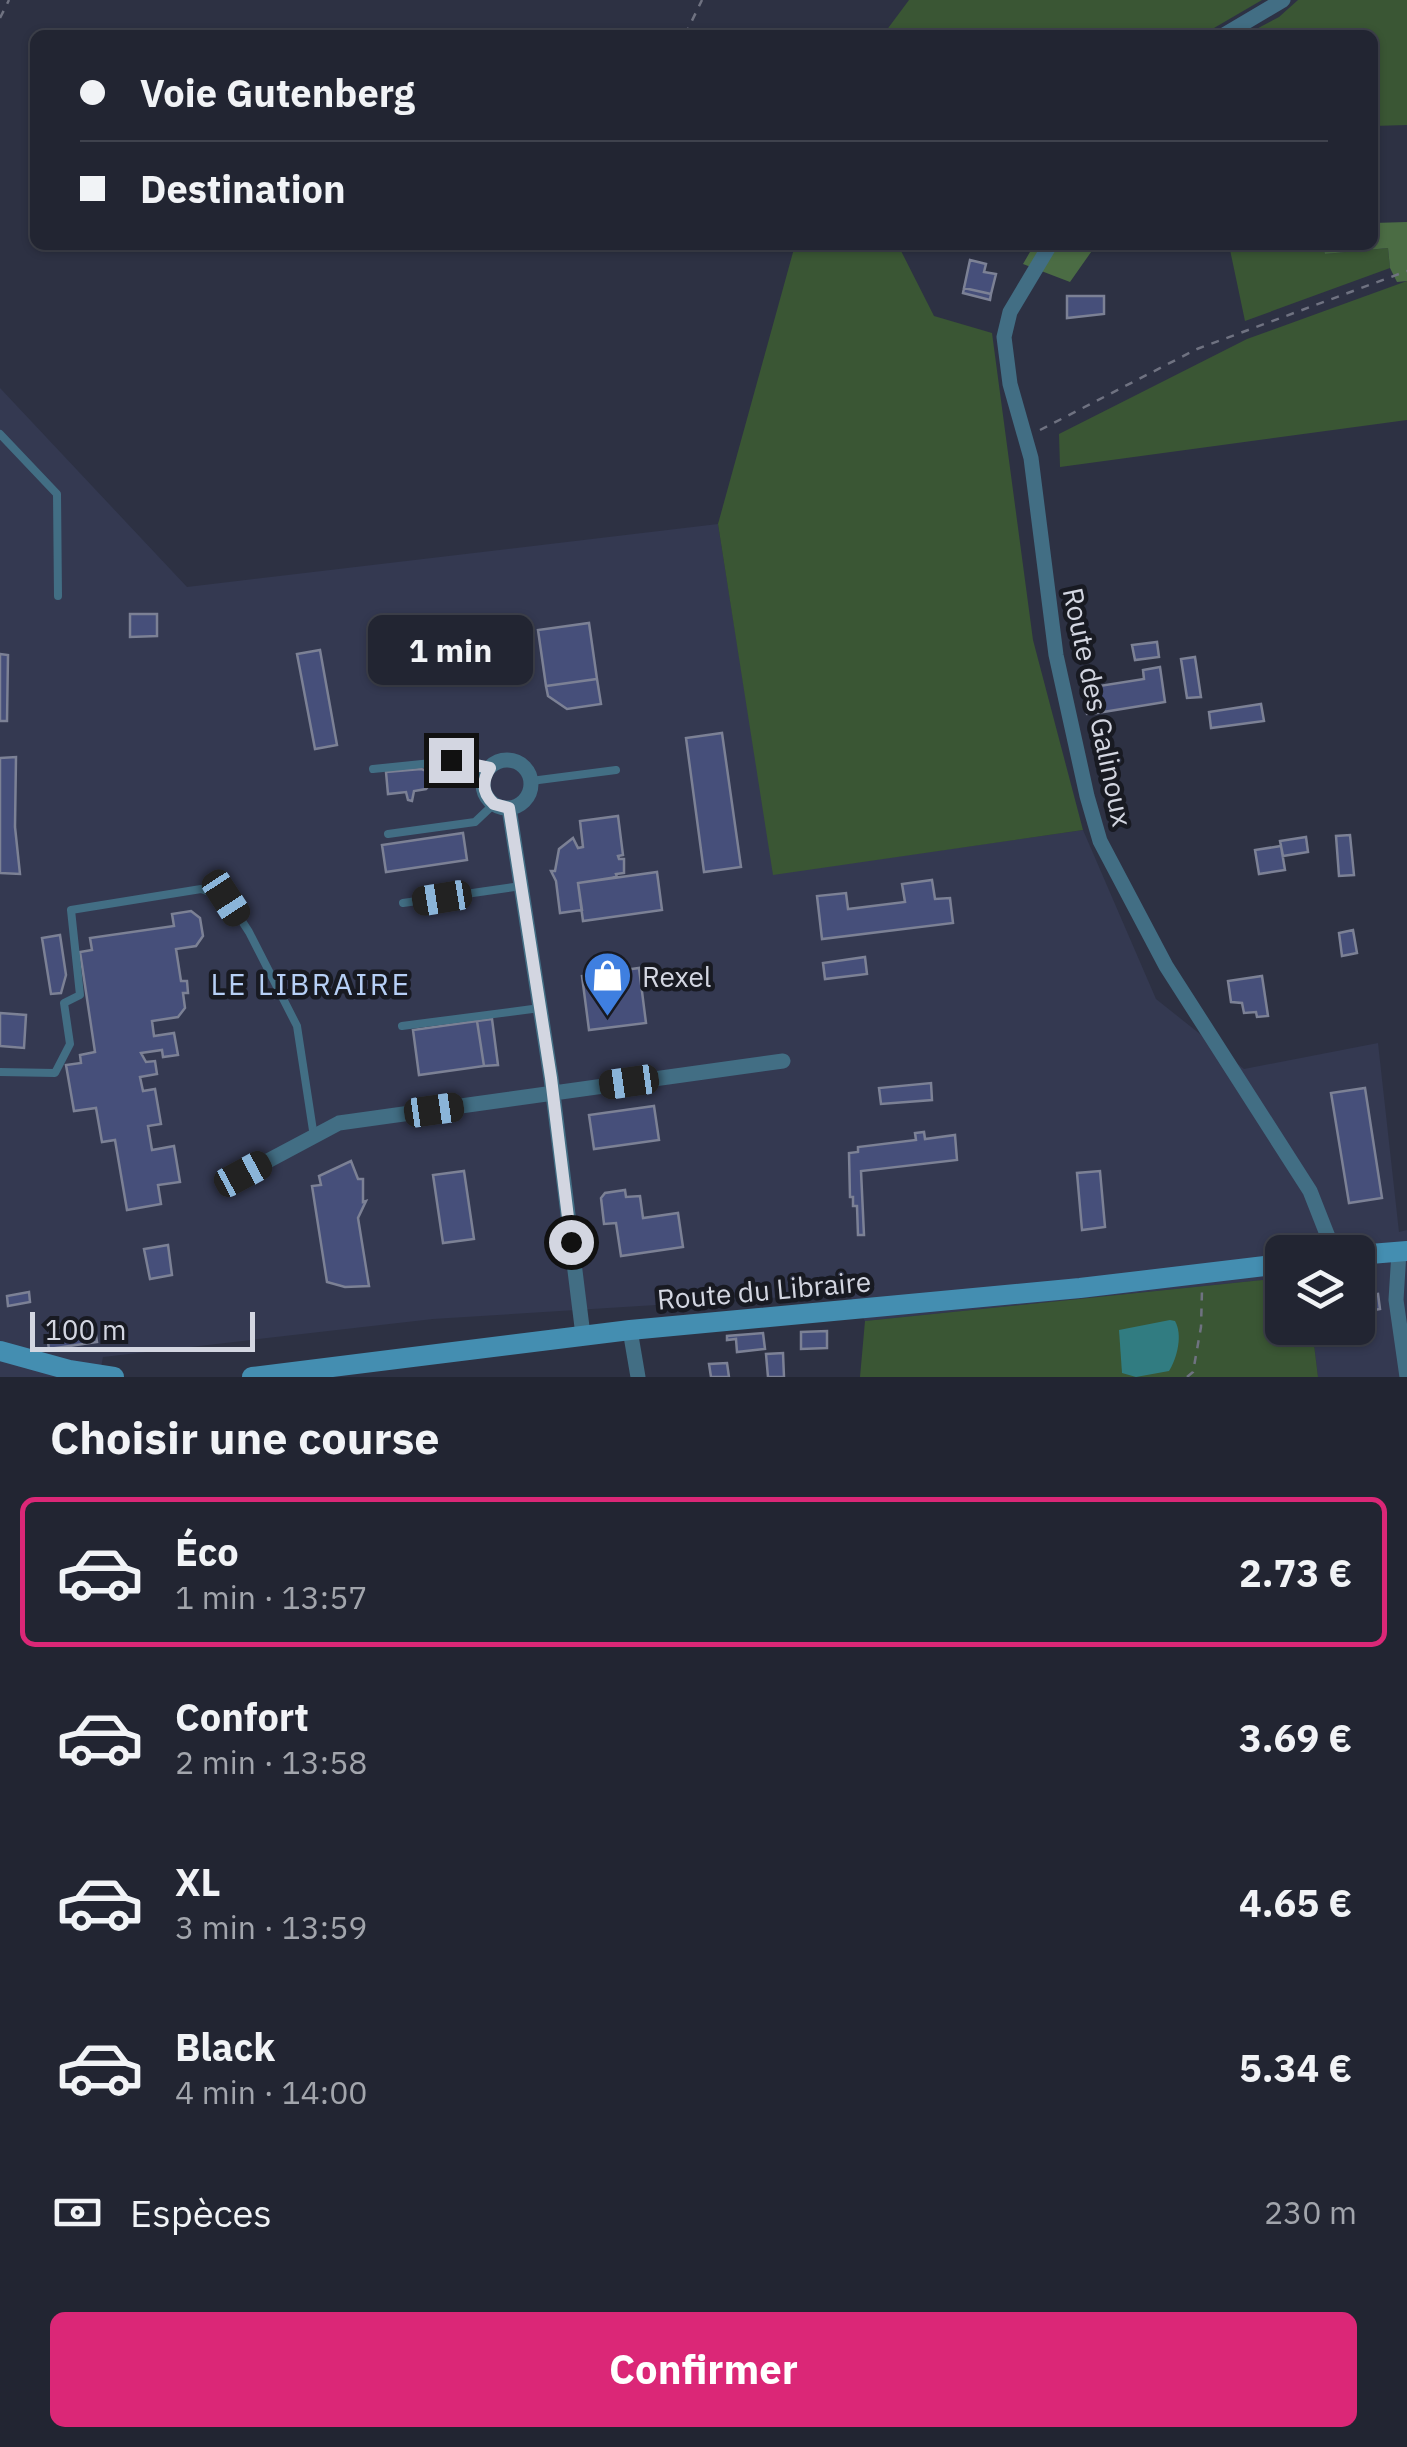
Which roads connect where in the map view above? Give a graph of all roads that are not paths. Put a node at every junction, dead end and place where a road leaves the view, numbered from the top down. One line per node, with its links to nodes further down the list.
1 (1283, 0): 2 (street)
2 (1232, 30)
3 (1047, 250): 21 (street, Route des Galinoux)
4 (0, 434): 5 (lane)
5 (58, 596)
6 (490, 768): 7 (lane); 9 (street); 10 (street)
7 (373, 769)
8 (616, 770): 9 (lane)
9 (531, 781): 10 (street)
10 (502, 806): 11 (lane); 12 (street)
11 (388, 834)
12 (520, 886): 13 (lane); 14 (street)
13 (404, 904)
14 (540, 1008): 15 (lane); 18 (street)
15 (402, 1026)
16 (783, 1061): 18 (street)
17 (0, 1072): 19 (lane)
18 (552, 1093): 19 (street); 26 (street)
19 (314, 1137): 20 (street)
20 (243, 1174)
21 (1327, 1235)
22 (1403, 1251): 23 (main road); 31 (street)
23 (1375, 1253)
24 (1265, 1266): 25 (main road, Route du Libraire)
25 (630, 1330): 26 (main road, Route du Libraire); 30 (street)
26 (583, 1335): 29 (main road, Route du Libraire)
27 (0, 1351): 28 (main road)
28 (114, 1377)
29 (252, 1377)
30 (638, 1377)
31 (1407, 1377)

